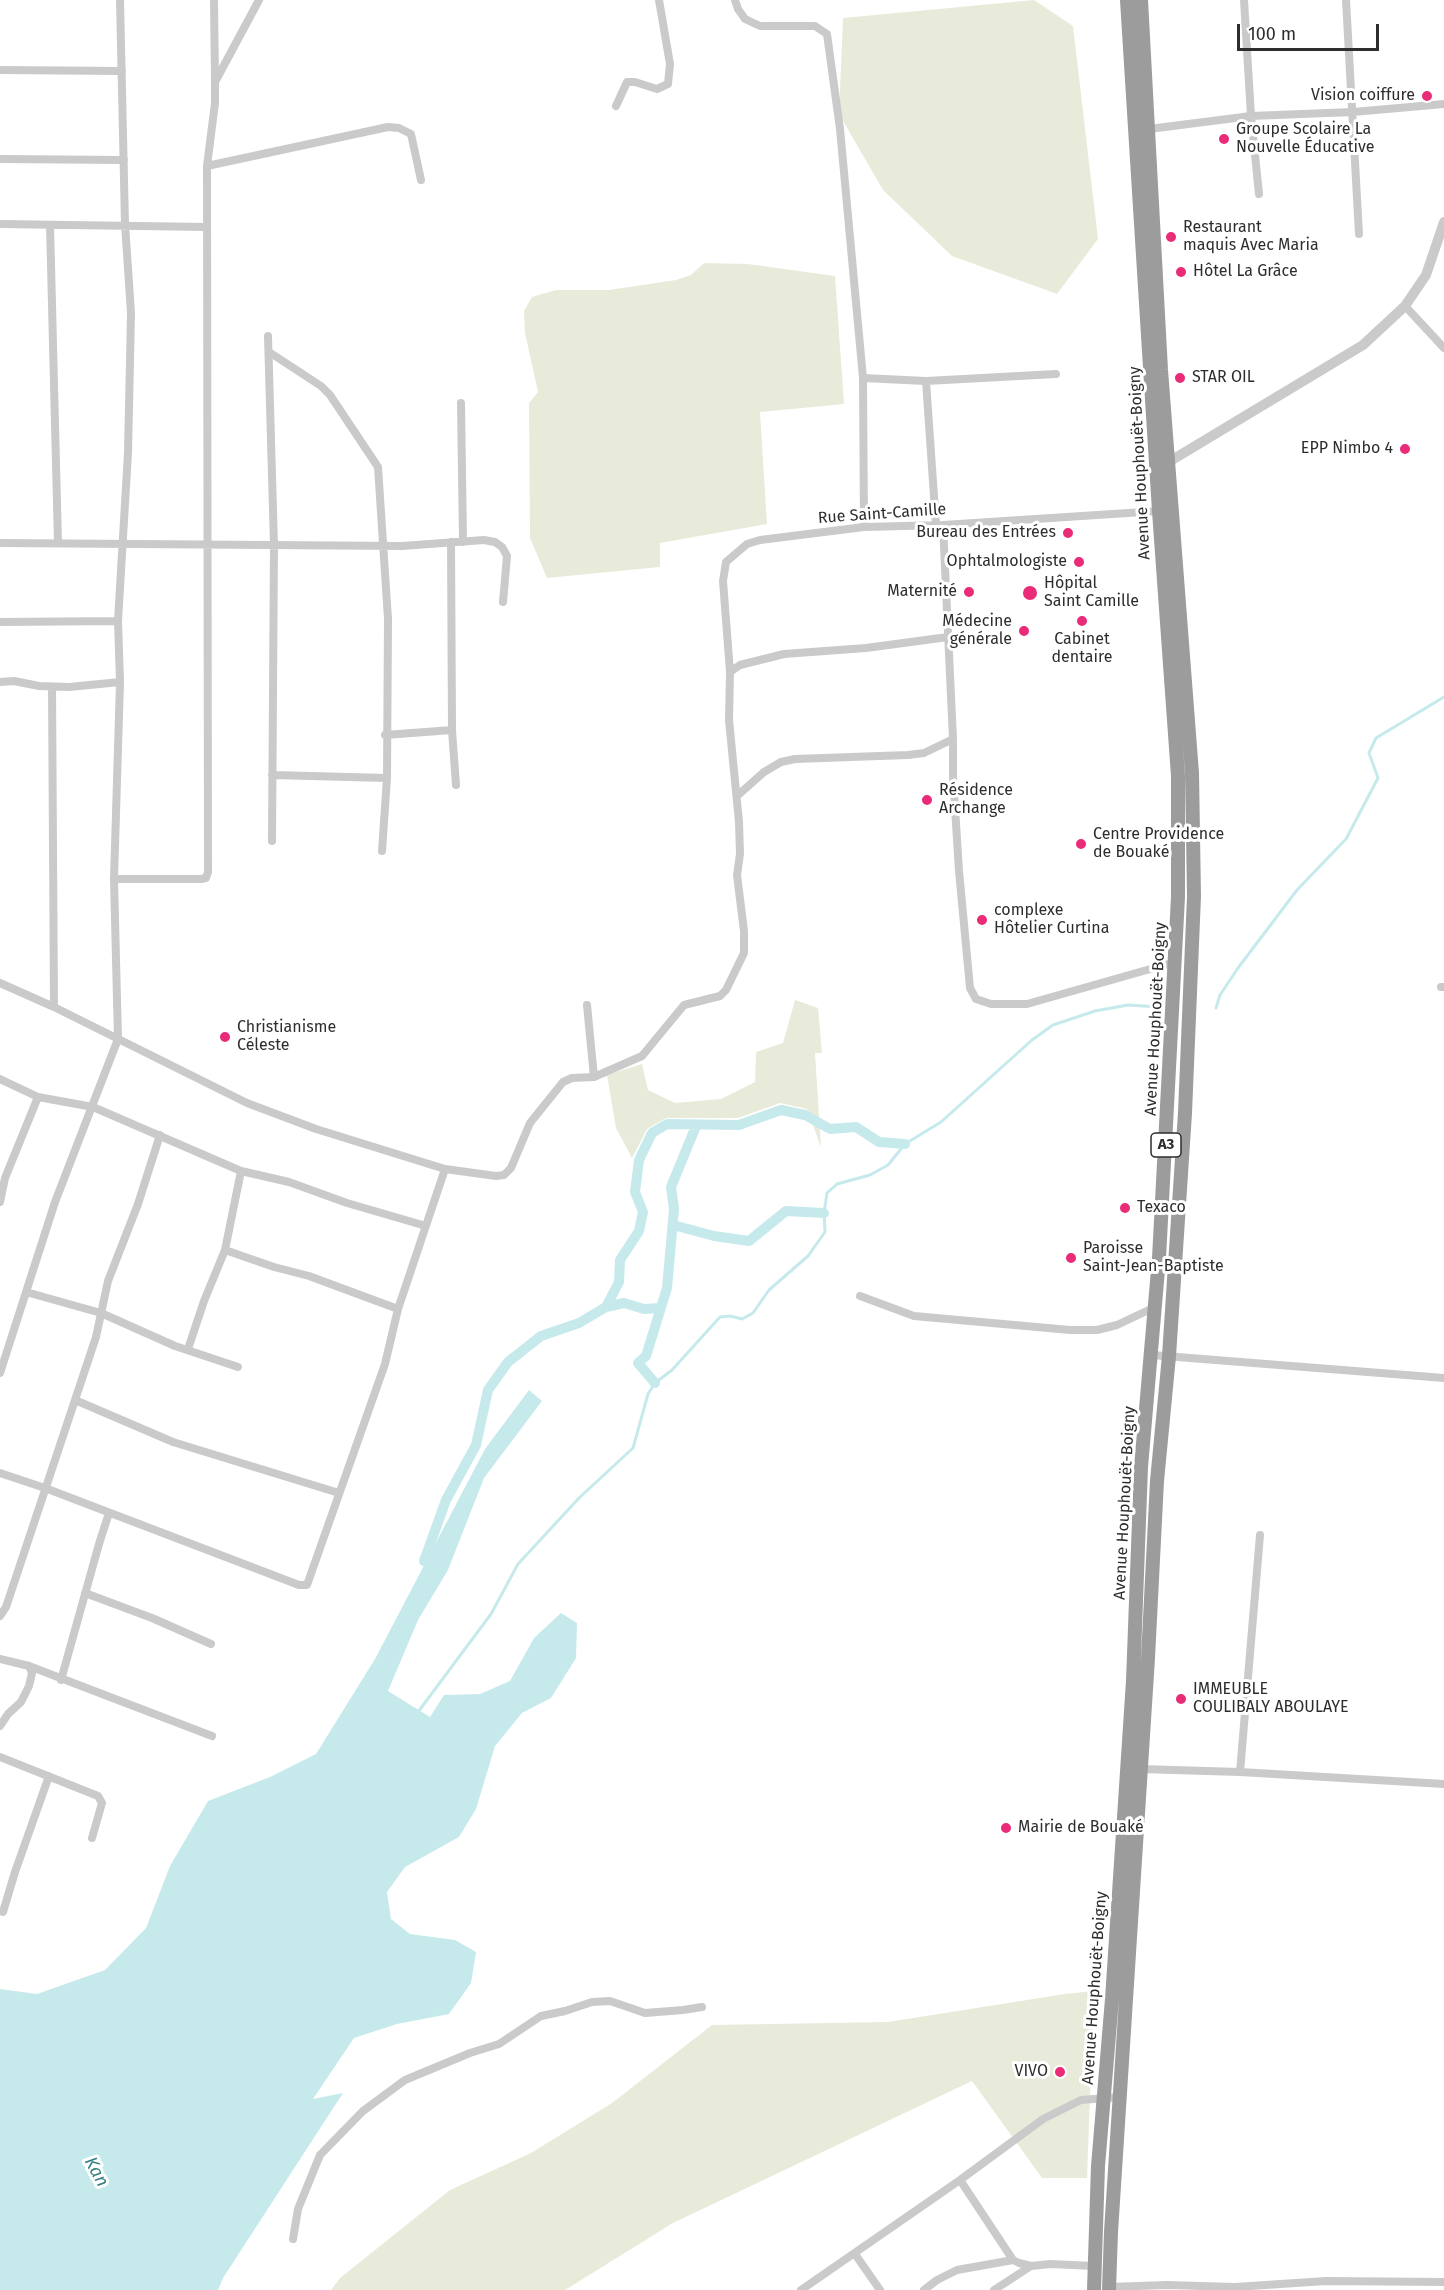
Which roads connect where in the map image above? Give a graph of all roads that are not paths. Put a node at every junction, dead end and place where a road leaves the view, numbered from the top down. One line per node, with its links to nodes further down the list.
1 (120, 0): 11 (street)
2 (214, 0): 12 (street)
3 (260, 0): 12 (street)
4 (659, 0): 14 (street)
5 (735, 0): 34 (street)
6 (1127, 0): 37 (highway, Avenue Houphouët-Boigny / A3)
7 (1141, 0): 17 (highway, Avenue Houphouët-Boigny / A3)
8 (1244, 0): 16 (street)
9 (1346, 0): 15 (street)
10 (0, 70): 11 (street)
11 (122, 70): 19 (street)
12 (215, 82): 20 (street)
13 (1444, 104): 15 (street)
14 (616, 106)
15 (1353, 112): 16 (street); 28 (street)
16 (1251, 116): 17 (street); 22 (street)
17 (1149, 129): 37 (highway, Avenue Houphouët-Boigny / A3)
18 (0, 159): 19 (street)
19 (124, 160): 25 (street)
20 (207, 166): 21 (street); 27 (street)
21 (421, 180)
22 (1259, 194)
23 (1444, 222): 29 (street)
24 (0, 224): 26 (street)
25 (125, 224): 26 (street); 27 (street); 45 (street)
26 (50, 225): 44 (street)
27 (207, 227): 48 (street)
28 (1359, 234)
29 (1405, 306): 31 (street); 37 (street)
30 (268, 336): 32 (street)
31 (1444, 348)
32 (269, 352): 46 (street); 47 (street)
33 (1056, 374): 35 (street)
34 (863, 378): 35 (street); 40 (street)
35 (926, 381): 39 (street)
36 (461, 403): 42 (street)
37 (1162, 466): 38 (highway, Avenue Houphouët-Boigny / A3); 90 (highway, Avenue Houphouët-Boigny / A3)
38 (1159, 511): 39 (street, Rue Saint-Camille); 67 (highway, Avenue Houphouët-Boigny / A3)
39 (939, 525): 40 (street, Rue Saint-Camille); 52 (street)
40 (864, 527): 53 (street, Rue Saint-Camille)
41 (451, 542): 42 (street); 47 (street); 57 (street)
42 (464, 542): 49 (street)
43 (0, 543): 44 (street)
44 (58, 543): 45 (street)
45 (123, 544): 48 (street); 50 (street)
46 (274, 545): 47 (street); 48 (street); 60 (street)
47 (384, 545): 58 (street)
48 (208, 546): 66 (street)
49 (502, 602)
50 (118, 621): 51 (street); 55 (street)
51 (0, 622)
52 (948, 638): 53 (street); 59 (street)
53 (730, 672): 63 (street)
54 (0, 682): 56 (street)
55 (120, 682): 56 (street); 66 (street)
56 (52, 687): 70 (street)
57 (453, 730): 58 (street); 62 (street)
58 (385, 735): 61 (street)
59 (953, 739): 63 (street); 67 (street)
60 (272, 775): 61 (street); 64 (street)
61 (387, 778): 65 (street)
62 (456, 785)
63 (737, 796): 72 (street)
64 (272, 842)
65 (382, 851)
66 (114, 879): 71 (street)
67 (1175, 962): 85 (highway, Avenue Houphouët-Boigny / A3)
68 (0, 983): 70 (street)
69 (587, 1005): 72 (street)
70 (54, 1007): 71 (street)
71 (118, 1039): 75 (street); 77 (street)
72 (594, 1077): 77 (street)
73 (0, 1079): 74 (street)
74 (38, 1097): 75 (street); 79 (street)
75 (93, 1107): 76 (street); 83 (street)
76 (160, 1135): 78 (street); 87 (street)
77 (445, 1169): 81 (street)
78 (241, 1171): 81 (street); 82 (street)
79 (2, 1177): 80 (street)
80 (0, 1202)
81 (426, 1226): 86 (street)
82 (225, 1250): 86 (street); 88 (street)
83 (26, 1292): 87 (street); 92 (street)
84 (860, 1296): 85 (street)
85 (1155, 1307): 89 (highway, Avenue Houphouët-Boigny / A3)
86 (398, 1310): 97 (street)
87 (101, 1313): 88 (street); 94 (street)
88 (188, 1349): 91 (street)
89 (1152, 1355): 90 (street); 116 (highway, Avenue Houphouët-Boigny / A3)
90 (1169, 1356): 93 (street); 109 (highway, Avenue Houphouët-Boigny / A3)
91 (238, 1367)
92 (0, 1373)
93 (1444, 1378)
94 (75, 1400): 96 (street); 97 (street)
95 (0, 1473): 96 (street)
96 (45, 1488): 98 (street); 101 (street)
97 (339, 1493): 98 (street)
98 (109, 1513): 100 (street)
99 (1260, 1535): 110 (street)
100 (85, 1593): 102 (street); 105 (street)
101 (0, 1617)
102 (211, 1644)
103 (0, 1659): 104 (street)
104 (29, 1666): 105 (street); 106 (street)
105 (61, 1680): 107 (street)
106 (0, 1726)
107 (212, 1737)
108 (0, 1757): 111 (street)
109 (1140, 1769): 110 (street); 117 (highway, Avenue Houphouët-Boigny / A3)
110 (1240, 1772): 112 (street)
111 (49, 1776): 113 (street); 114 (street)
112 (1444, 1784)
113 (92, 1838)
114 (3, 1912)
115 (702, 2007): 119 (street)
116 (1104, 2097): 117 (street); 118 (street); 123 (highway, Avenue Houphouët-Boigny / A3)
117 (1120, 2097): 125 (highway, Avenue Houphouët-Boigny / A3)
118 (960, 2180): 120 (street); 121 (street)
119 (293, 2239)
120 (855, 2254): 126 (street); 127 (street)
121 (1013, 2259): 122 (street); 128 (street)
122 (1031, 2266): 123 (street); 129 (street)
123 (1094, 2266): 130 (highway, Avenue Houphouët-Boigny / A3)
124 (1444, 2282): 125 (street)
125 (1109, 2289)
126 (801, 2290)
127 (880, 2290)
128 (924, 2290)
129 (994, 2290)
130 (1094, 2290)

